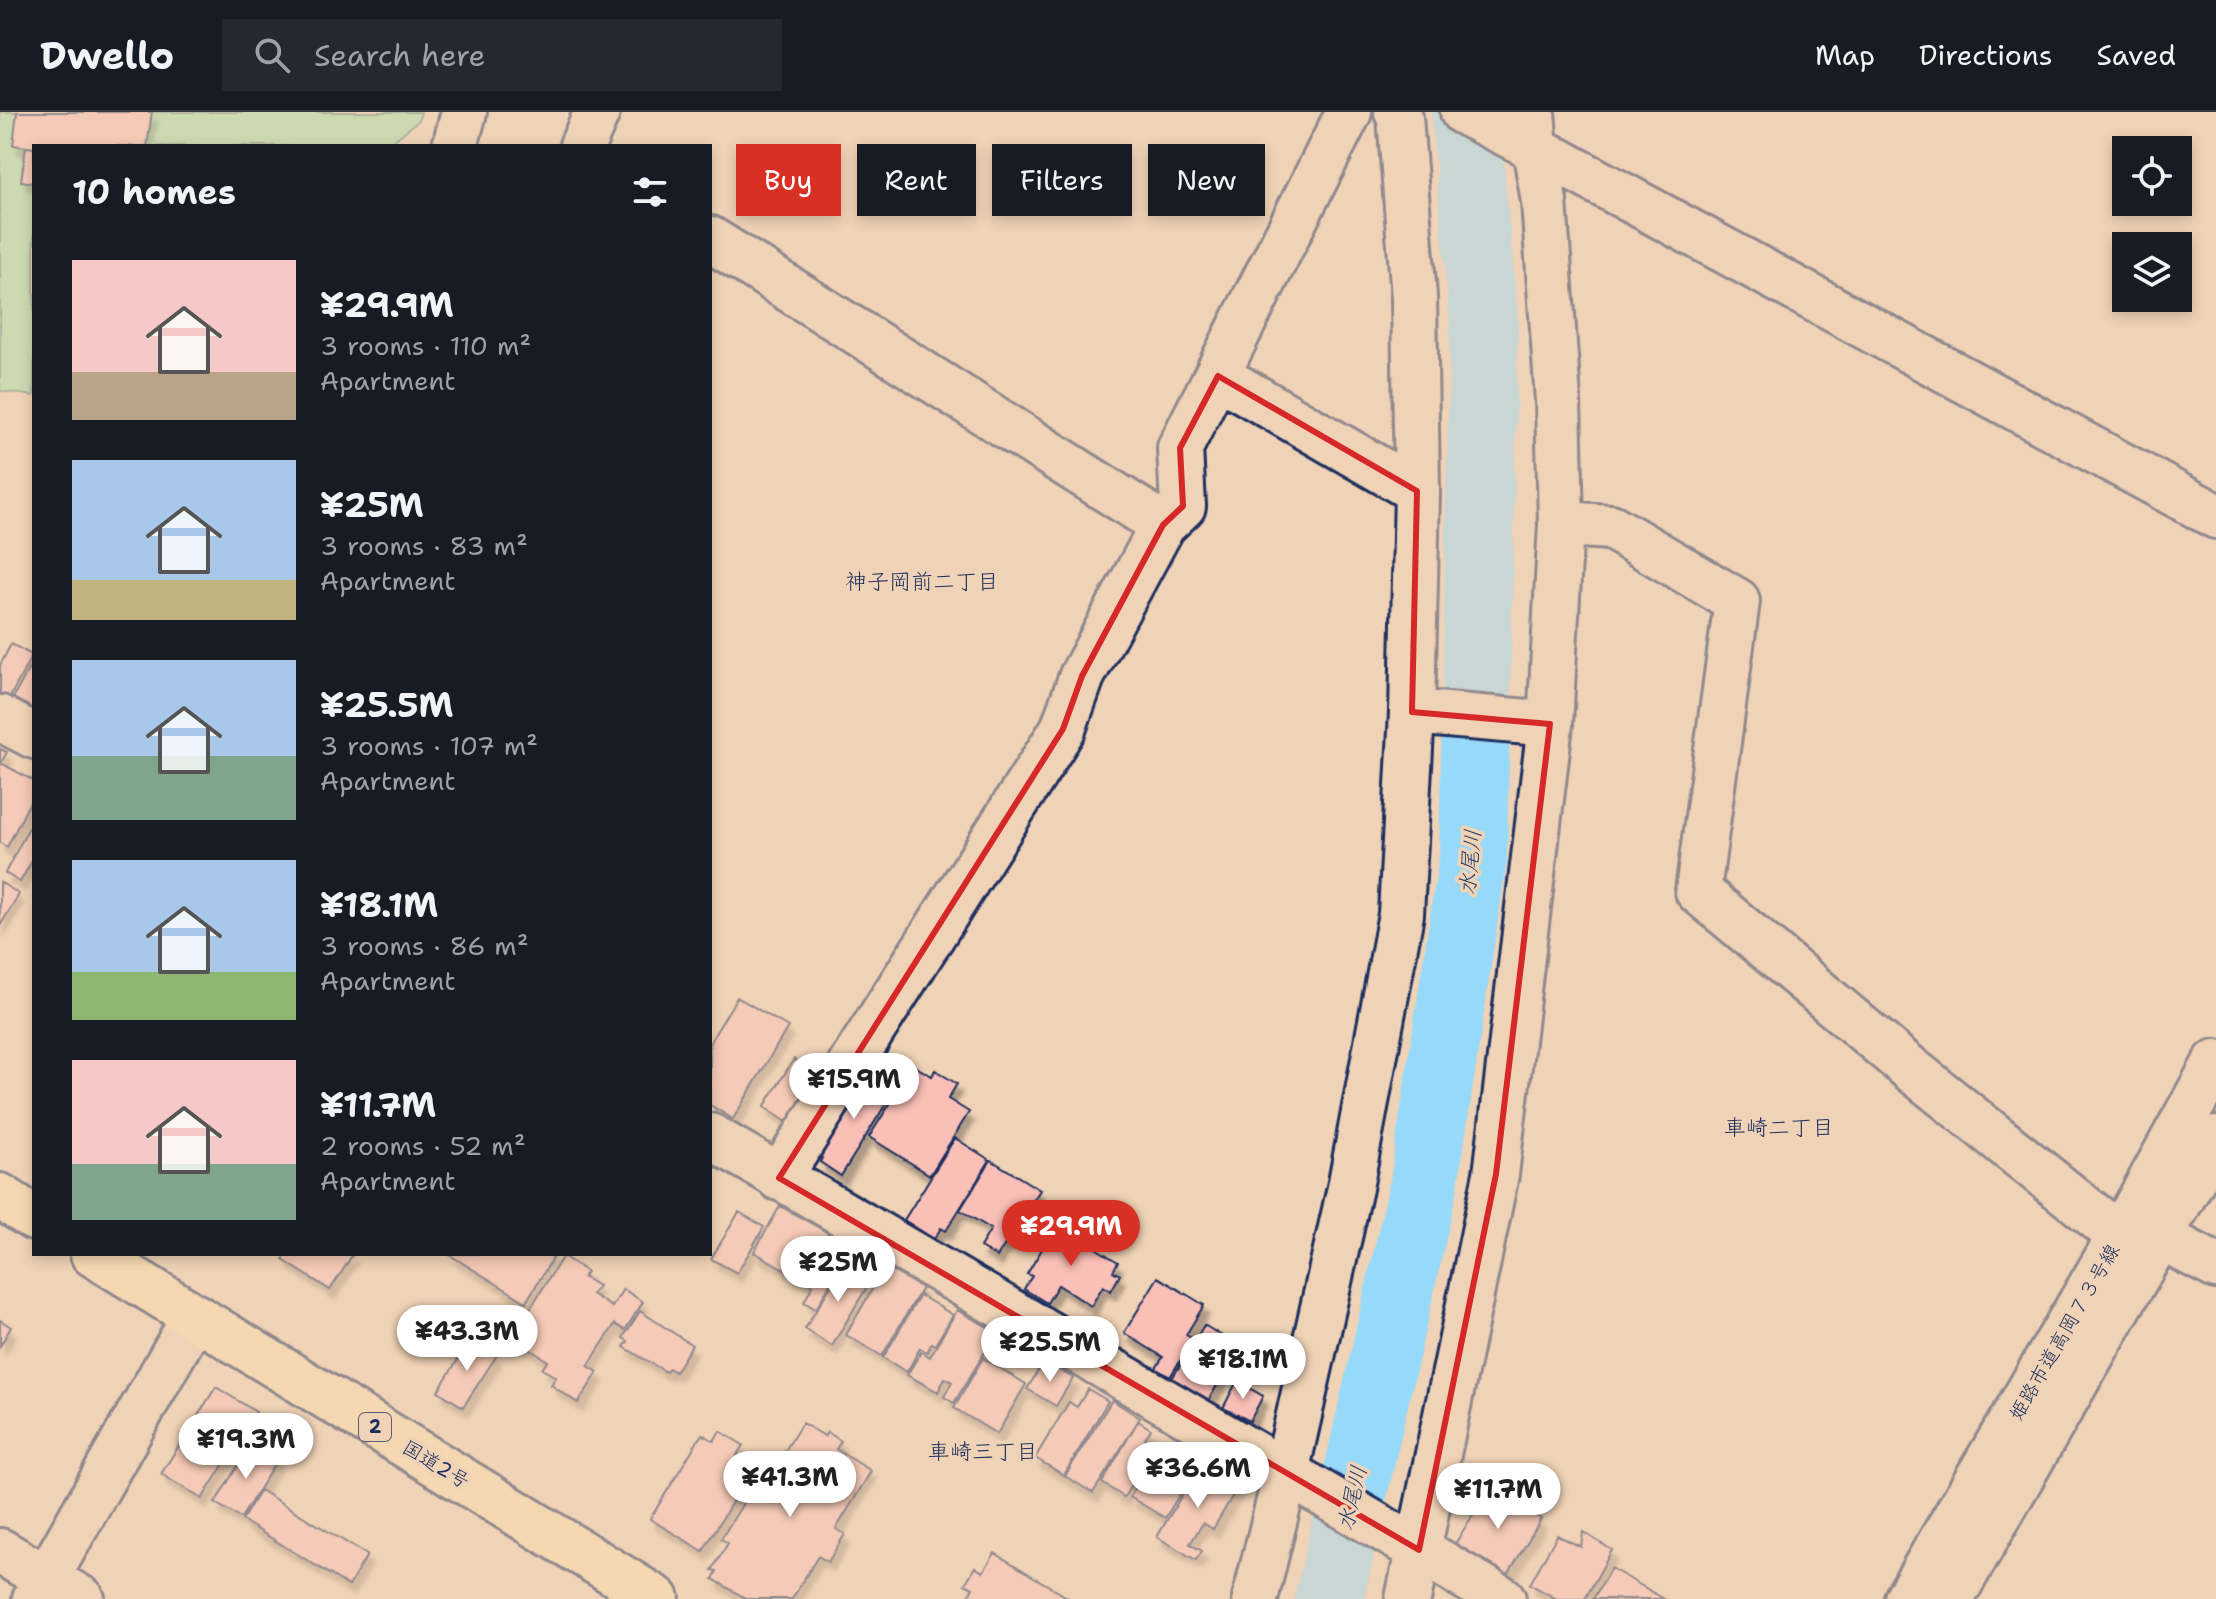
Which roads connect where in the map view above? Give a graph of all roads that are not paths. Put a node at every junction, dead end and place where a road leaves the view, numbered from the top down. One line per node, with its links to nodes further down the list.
1 (464, 112): 7 (street)
2 (597, 112): 8 (street)
3 (1349, 112): 10 (street)
4 (1397, 112): 11 (street)
5 (1463, 112): 6 (street)
6 (1533, 130): 12 (street); 13 (street)
7 (456, 144)
8 (583, 144)
9 (712, 240): 14 (street)
10 (1218, 376): 11 (street); 14 (street)
11 (1417, 491): 15 (street)
12 (2216, 516)
13 (1561, 524): 17 (street); 25 (street)
14 (1163, 525): 22 (street)
15 (1412, 712): 17 (street); 29 (street)
16 (0, 718): 18 (street)
17 (1550, 724): 30 (street)
18 (32, 735)
19 (2216, 1062): 25 (street, 姫路市道高岡７３号線)
20 (712, 1137): 22 (street)
21 (2216, 1139): 25 (street, 姫路市道高岡７３号線)
22 (779, 1178): 29 (street)
23 (0, 1196): 24 (highway)
24 (32, 1217)
25 (2140, 1237): 27 (street); 37 (street, 姫路市道高岡７３号線); 38 (street, 姫路市道高岡７３号線)
26 (96, 1256): 28 (highway, 国道2号 / 2)
27 (2216, 1266)
28 (194, 1317): 32 (street); 33 (highway, 国道2号 / 2)
29 (1286, 1473): 30 (street); 34 (street)
30 (1419, 1550): 35 (street); 36 (street)
31 (0, 1551): 32 (street)
32 (54, 1592)
33 (657, 1599)
34 (1255, 1599)
35 (1408, 1599)
36 (1503, 1599)
37 (1907, 1599)
38 (1951, 1599)

